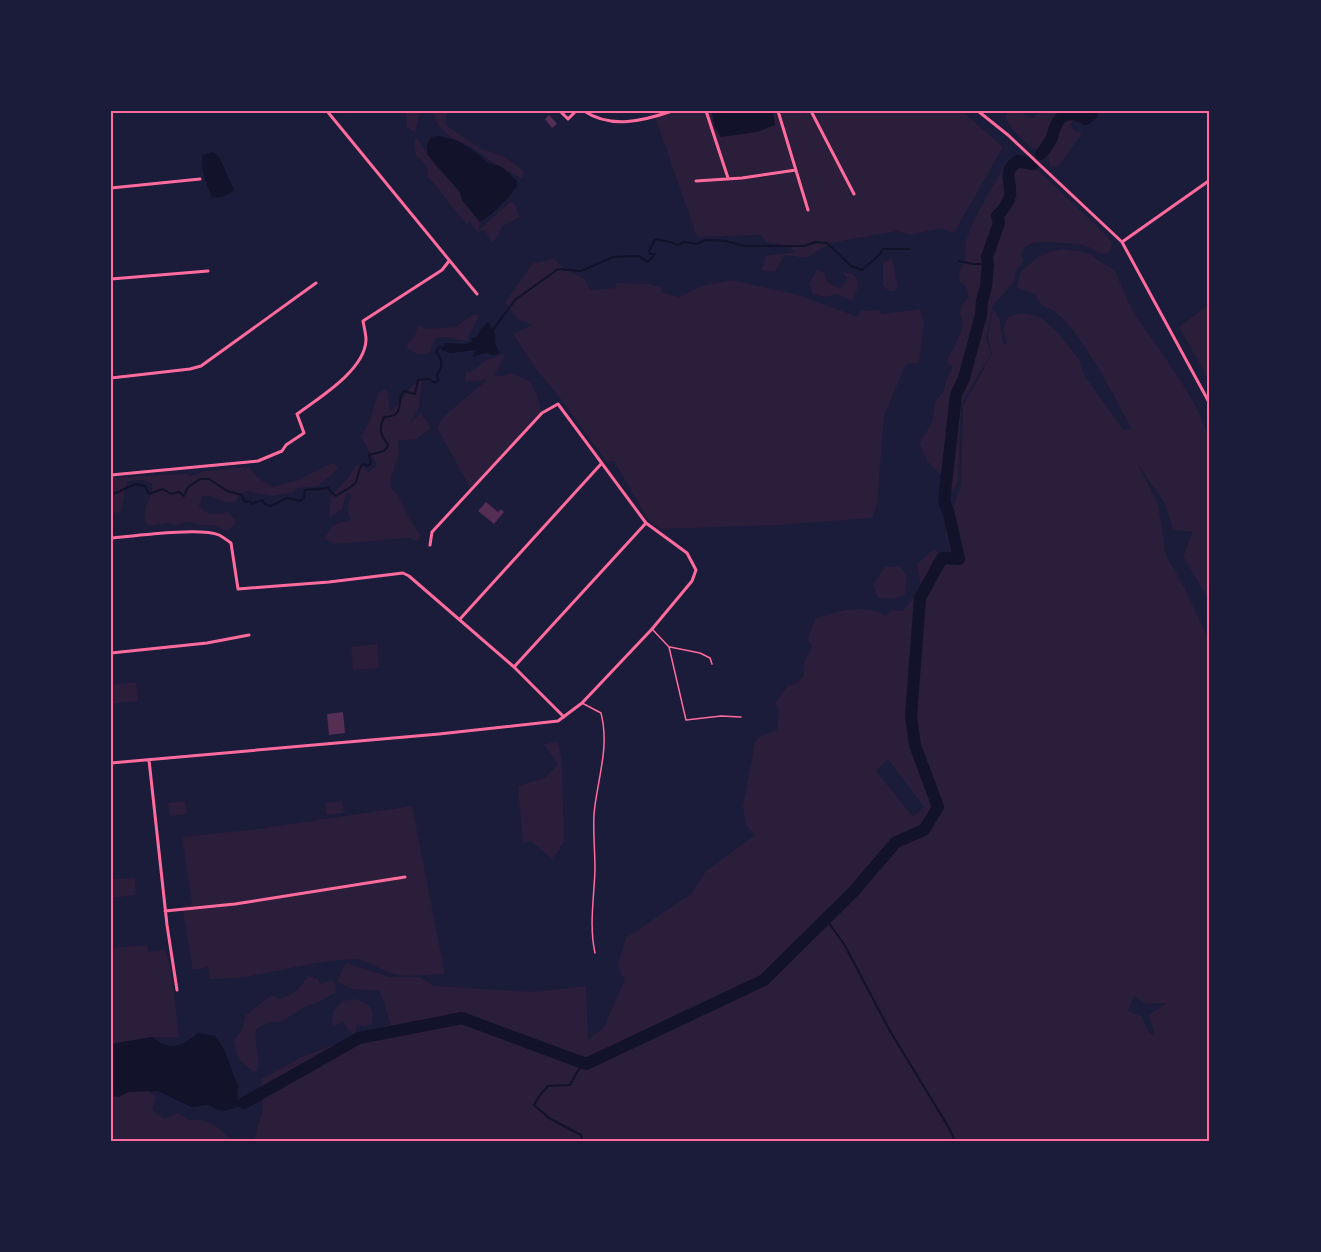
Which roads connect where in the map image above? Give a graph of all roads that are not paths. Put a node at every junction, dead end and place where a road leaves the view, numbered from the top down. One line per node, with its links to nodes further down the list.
1 (327, 111): 19 (street)
2 (560, 111): 3 (street)
3 (576, 111)
4 (584, 111): 5 (street)
5 (672, 111)
6 (706, 111): 11 (street)
7 (778, 111): 10 (street)
8 (810, 111): 16 (street)
9 (978, 111): 18 (street)
10 (796, 170): 11 (street); 17 (street)
11 (728, 178): 14 (street)
12 (200, 179): 15 (street)
13 (1210, 180): 18 (street)
14 (696, 181)
15 (111, 188)
16 (854, 194)
17 (808, 210)
18 (1122, 242): 25 (street)
19 (449, 261): 23 (street); 27 (street)
20 (208, 271): 21 (street)
21 (111, 279)
22 (316, 283): 24 (street)
23 (477, 294)
24 (111, 378)
25 (1210, 404)
26 (601, 464): 28 (street); 30 (street); 31 (street)
27 (111, 475)
28 (646, 523): 32 (street); 37 (street)
29 (111, 538): 31 (street)
30 (430, 545)
31 (460, 619): 37 (street)
32 (652, 629): 34 (lane); 38 (street)
33 (249, 635): 35 (street)
34 (669, 647): 36 (lane); 40 (lane)
35 (111, 653)
36 (712, 664)
37 (514, 668): 39 (street)
38 (582, 703): 39 (street); 45 (lane)
39 (564, 717): 41 (street)
40 (741, 717)
41 (148, 760): 42 (street); 44 (street)
42 (111, 763)
43 (405, 877): 44 (street)
44 (165, 911): 46 (street)
45 (595, 953)
46 (177, 990)

